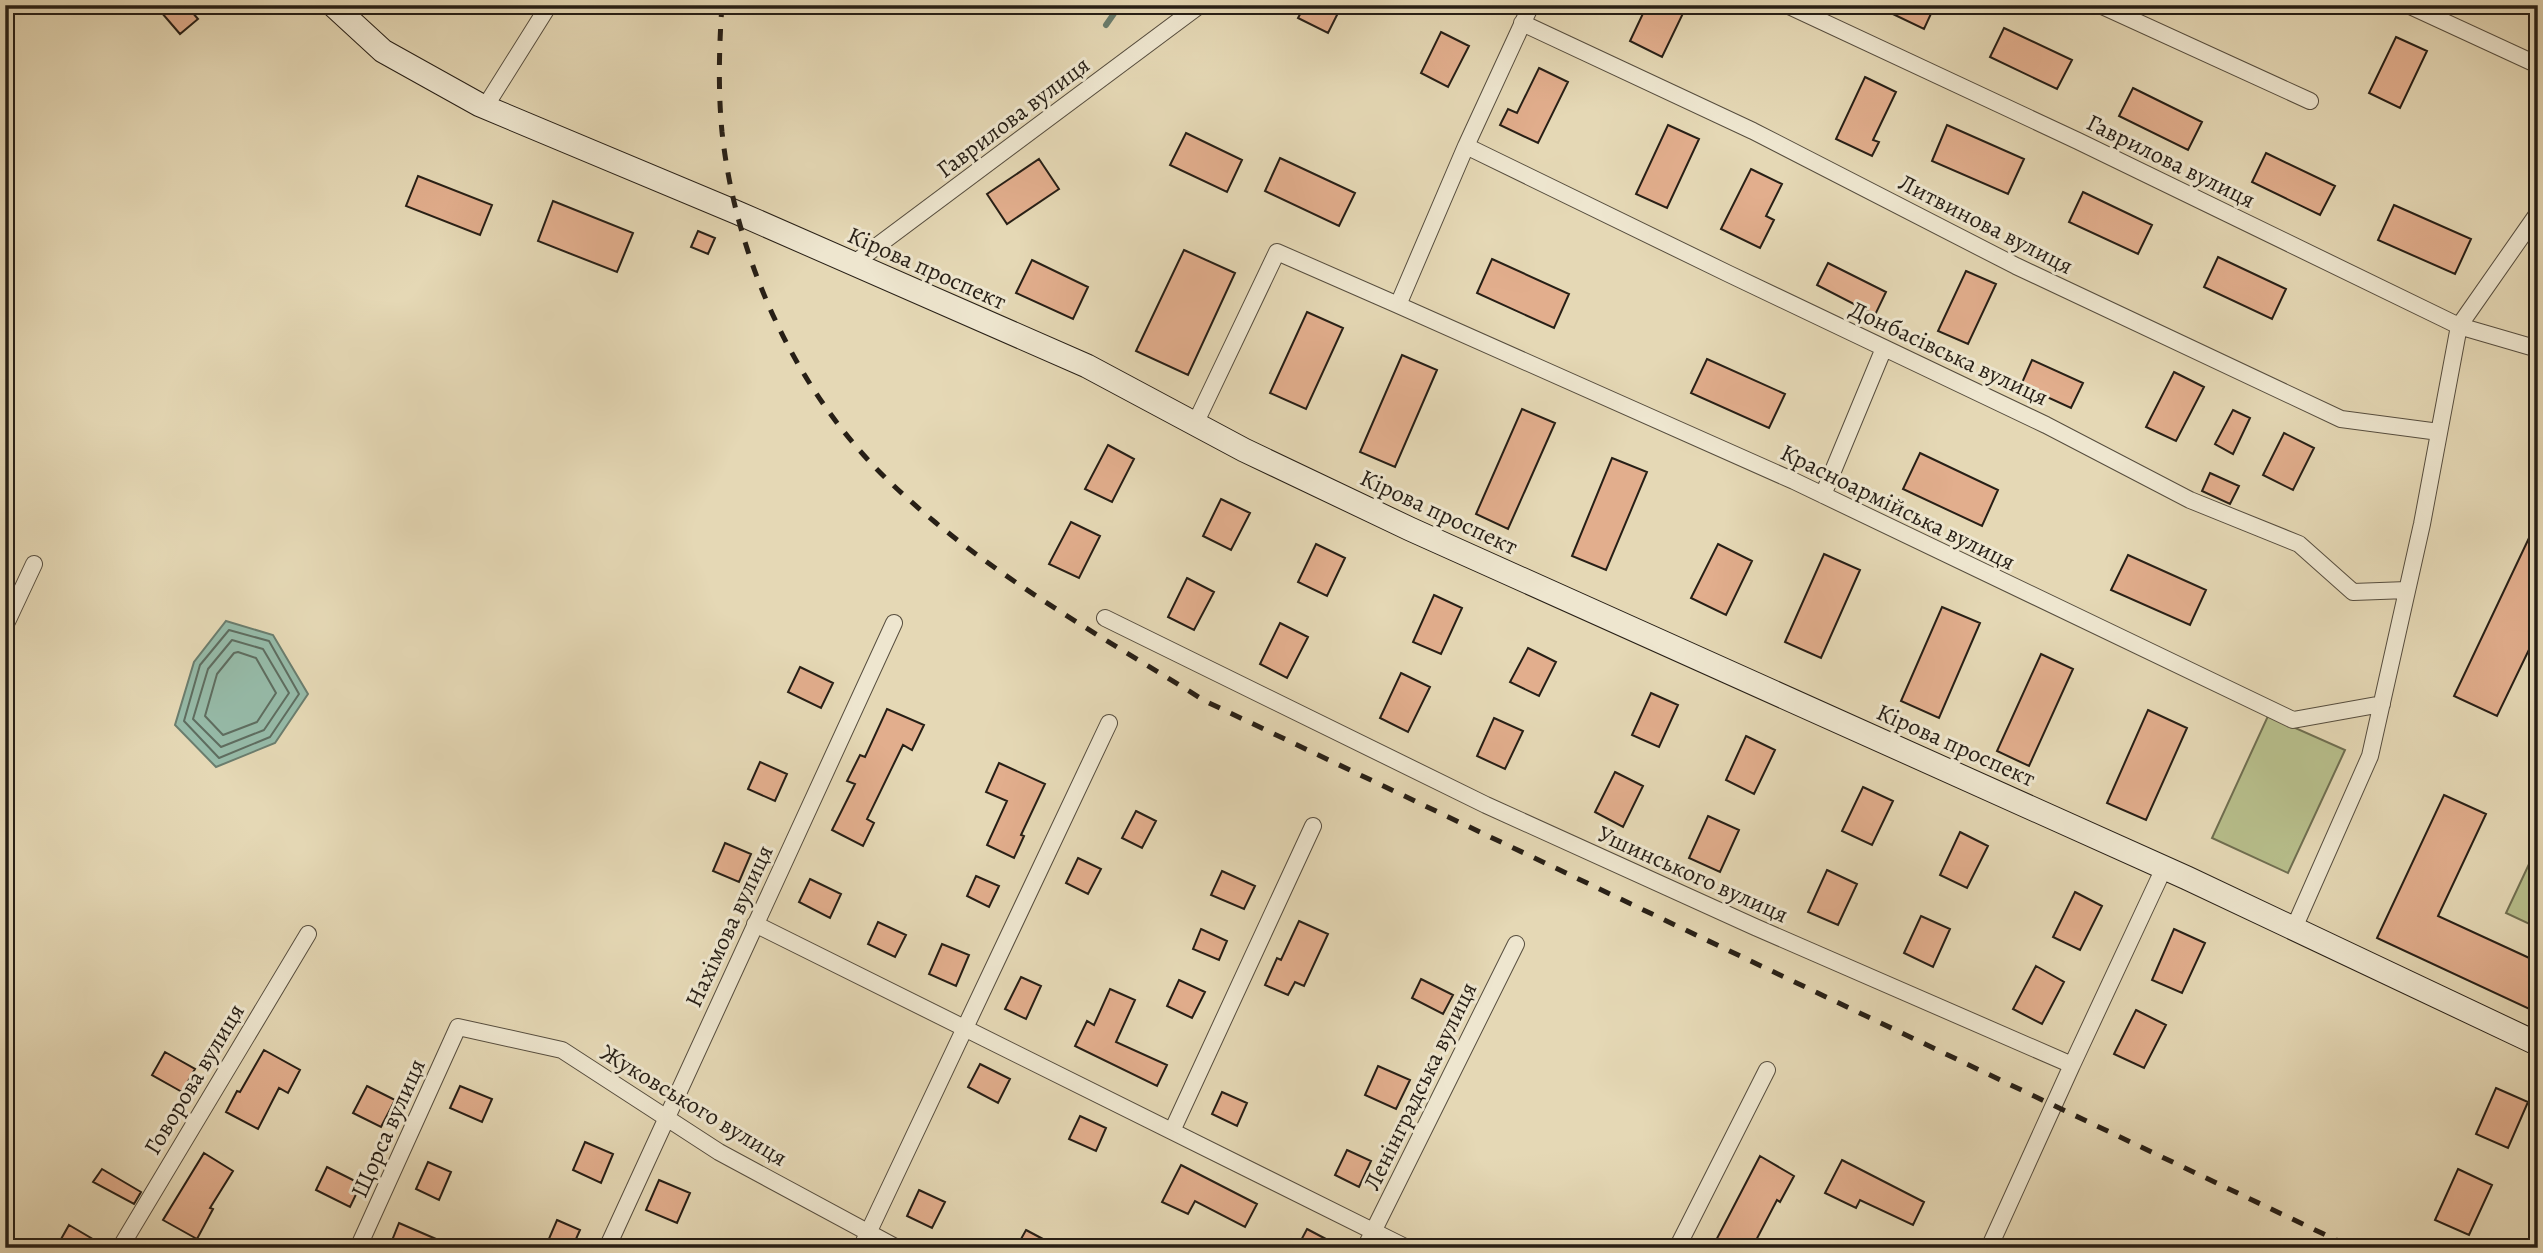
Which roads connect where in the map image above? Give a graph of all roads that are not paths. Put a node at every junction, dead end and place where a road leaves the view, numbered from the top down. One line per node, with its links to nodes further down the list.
1 (333, 5): 11 (street, Кірова проспект)
2 (549, 5): 11 (street)
3 (1200, 5): 14 (street, Гаврилова вулиця)
4 (1531, 5): 8 (street)
5 (1787, 5): 16 (street, Гаврилова вулиця)
6 (2100, 5): 10 (street)
7 (2408, 5): 9 (street)
8 (1522, 23): 12 (street); 20 (street, Литвинова вулиця)
9 (2538, 65)
10 (2310, 102)
11 (485, 107): 14 (street, Кірова проспект)
12 (1466, 146): 15 (street); 17 (street, Донбасівська вулиця)
13 (2538, 213): 16 (street)
14 (853, 264): 19 (street, Кірова проспект)
15 (1398, 305): 19 (street, Красноармійська вулиця); 21 (street, Красноармійська вулиця)
16 (2459, 326): 18 (street, Гаврилова вулиця); 20 (street)
17 (1884, 348): 21 (street); 23 (street, Донбасівська вулиця)
18 (2538, 348)
19 (1195, 424): 30 (street, Кірова проспект)
20 (2439, 432): 23 (street)
21 (1823, 495): 27 (street, Красноармійська вулиця)
22 (34, 564): 26 (street)
23 (2407, 590): 27 (street)
24 (1105, 618): 38 (street, Ушинського вулиця)
25 (894, 623): 31 (street, Нахімова вулиця)
26 (5, 625)
27 (2382, 704): 32 (street)
28 (1109, 723): 36 (street)
29 (1313, 826): 41 (street)
30 (2164, 868): 32 (street, Кірова проспект); 38 (street)
31 (755, 924): 36 (street); 40 (street, Нахімова вулиця)
32 (2294, 928): 37 (street, Кірова проспект)
33 (308, 933): 44 (street, Говорова вулиця)
34 (1516, 944): 42 (street, Ленінградська вулиця)
35 (458, 1027): 40 (street, Жуковського вулиця); 45 (street, Щорса вулиця)
36 (964, 1028): 41 (street); 43 (street)
37 (2538, 1044)
38 (2072, 1065): 52 (street)
39 (1767, 1070): 51 (street)
40 (666, 1117): 43 (street, Жуковського вулиця); 46 (street, Нахімова вулиця)
41 (1172, 1131): 42 (street)
42 (1373, 1231): 49 (street, Ленінградська вулиця); 50 (street)
43 (868, 1232): 47 (street); 48 (street, Жуковського вулиця)
44 (120, 1248)
45 (358, 1248)
46 (607, 1248)
47 (860, 1248)
48 (897, 1248)
49 (1365, 1248)
50 (1407, 1248)
51 (1677, 1248)
52 (1989, 1248)

